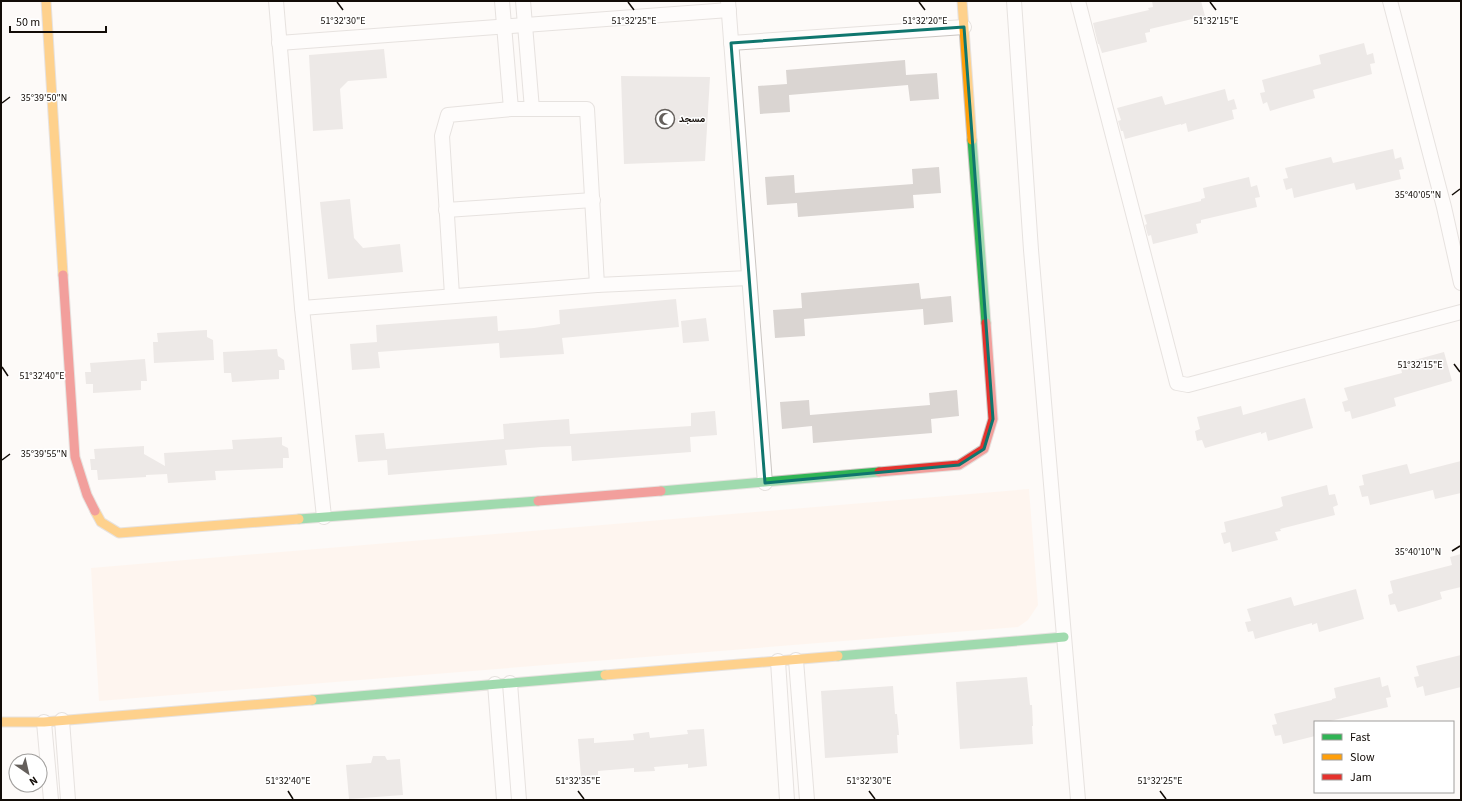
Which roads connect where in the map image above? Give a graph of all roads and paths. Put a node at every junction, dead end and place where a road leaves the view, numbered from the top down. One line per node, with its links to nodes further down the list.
1 (46, 1): 26 (street)
2 (276, 1): 13 (street)
3 (502, 1): 11 (street)
4 (523, 1): 10 (street)
5 (962, 1): 12 (street)
6 (1014, 1): 27 (street)
7 (1078, 1): 24 (street)
8 (1390, 1): 20 (street)
9 (729, 6): 10 (street); 14 (street)
10 (525, 25): 11 (street); 16 (street)
11 (504, 26): 13 (street); 15 (street)
12 (964, 27): 14 (street); 25 (street)
13 (279, 43): 23 (street)
14 (732, 43): 19 (street)
15 (511, 109): 16 (street); 18 (street)
16 (532, 109): 17 (street)
17 (593, 200): 18 (street); 21 (street)
18 (446, 210): 22 (street)
19 (749, 278): 21 (street); 25 (street)
20 (1461, 283)
21 (597, 285): 22 (street)
22 (452, 295): 23 (street)
23 (302, 308): 26 (street)
24 (1461, 312)
25 (765, 483): 26 (street)
26 (324, 516)
27 (1064, 637): 28 (street); 41 (street)
28 (796, 660): 29 (street); 40 (street)
29 (778, 661): 30 (street); 39 (street)
30 (510, 683): 31 (street); 38 (street)
31 (495, 684): 32 (street); 37 (street)
32 (62, 720): 34 (street); 36 (street)
33 (1, 722): 34 (street)
34 (44, 722): 35 (street)
35 (51, 800)
36 (68, 800)
37 (504, 800)
38 (519, 800)
39 (787, 800)
40 (807, 800)
41 (1078, 800)

